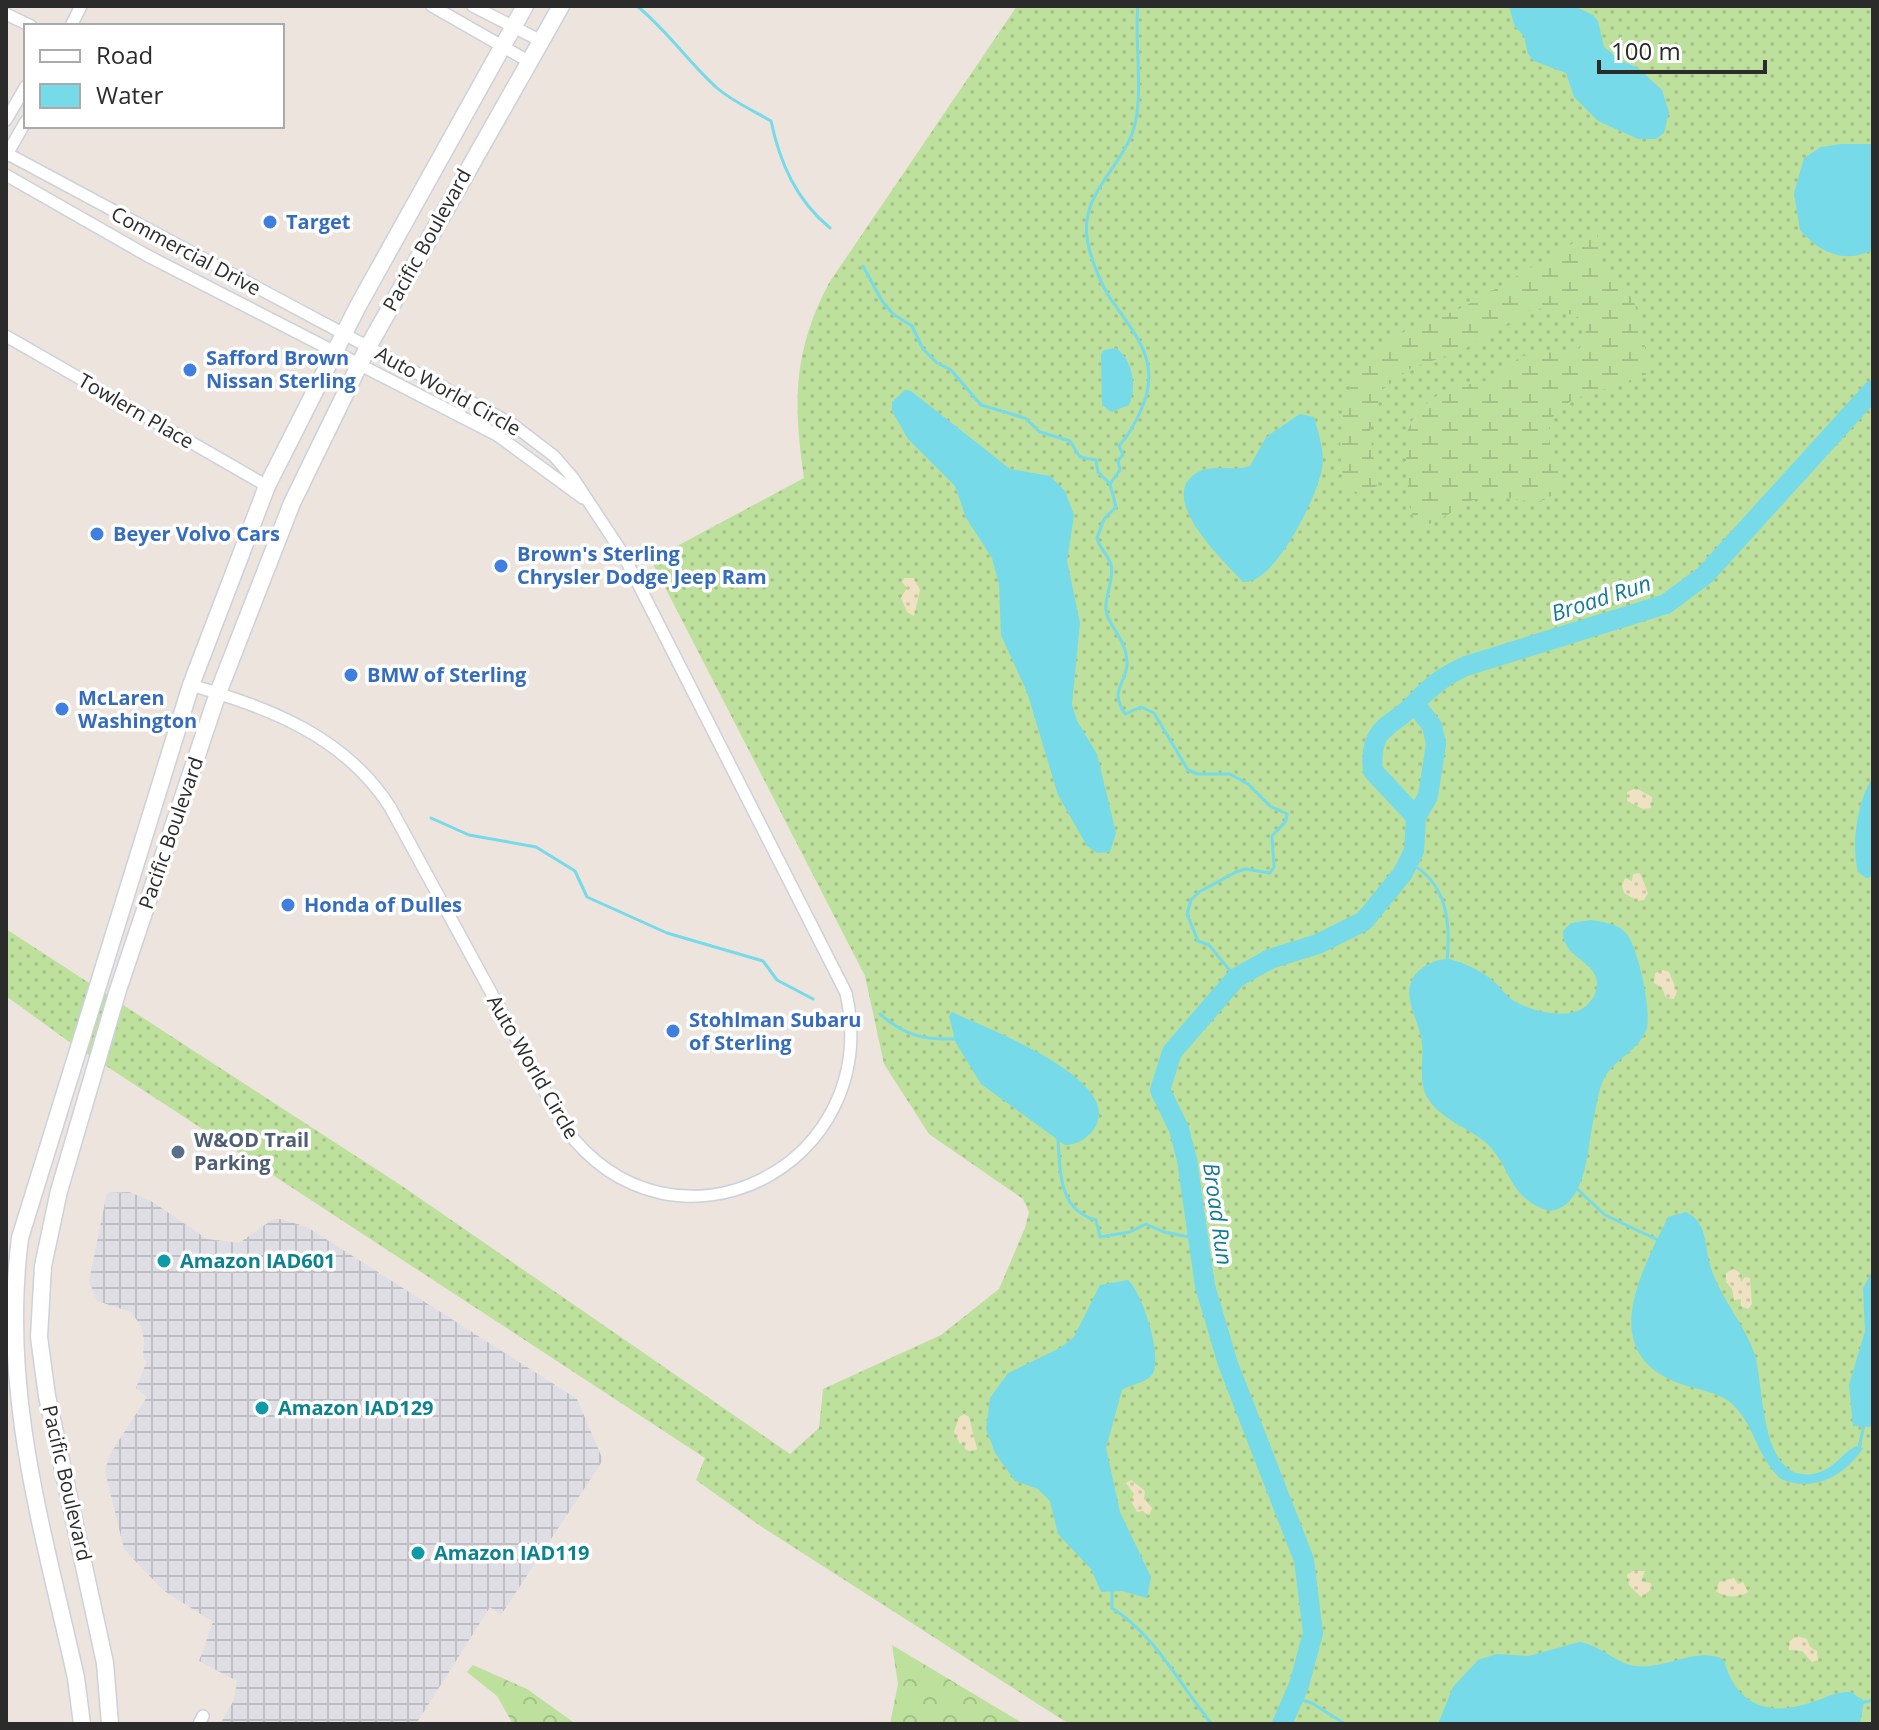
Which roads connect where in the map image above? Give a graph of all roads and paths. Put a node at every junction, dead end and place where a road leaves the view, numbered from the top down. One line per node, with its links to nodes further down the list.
1 (81, 6): 8 (street)
2 (432, 6): 11 (street)
3 (473, 6): 9 (street)
4 (525, 6): 9 (main road, Pacific Boulevard)
5 (561, 6): 10 (main road, Pacific Boulevard)
6 (6, 14): 7 (street)
7 (27, 24)
8 (72, 24)
9 (513, 28): 10 (street); 11 (main road, Pacific Boulevard)
10 (539, 40): 12 (main road, Pacific Boulevard)
11 (502, 46): 12 (street); 18 (main road, Pacific Boulevard)
12 (528, 61): 20 (main road, Pacific Boulevard)
13 (24, 89): 14 (street)
14 (6, 120)
15 (24, 124): 16 (street)
16 (6, 154): 18 (street, Commercial Drive)
17 (6, 175): 21 (street, Commercial Drive)
18 (343, 333): 20 (street, Commercial Drive); 21 (main road, Pacific Boulevard)
19 (6, 336): 23 (street, Towlern Place)
20 (368, 347): 22 (main road, Pacific Boulevard); 24 (street, Auto World Circle)
21 (334, 352): 22 (street, Auto World Circle); 23 (main road, Pacific Boulevard)
22 (359, 364): 24 (street, Auto World Circle); 26 (main road, Pacific Boulevard)
23 (267, 486): 25 (main road, Pacific Boulevard)
24 (591, 505): 26 (street, Auto World Circle)
25 (191, 685): 26 (street, Auto World Circle); 27 (main road, Pacific Boulevard)
26 (218, 693): 28 (main road, Pacific Boulevard)
27 (82, 1724)
28 (110, 1724)

